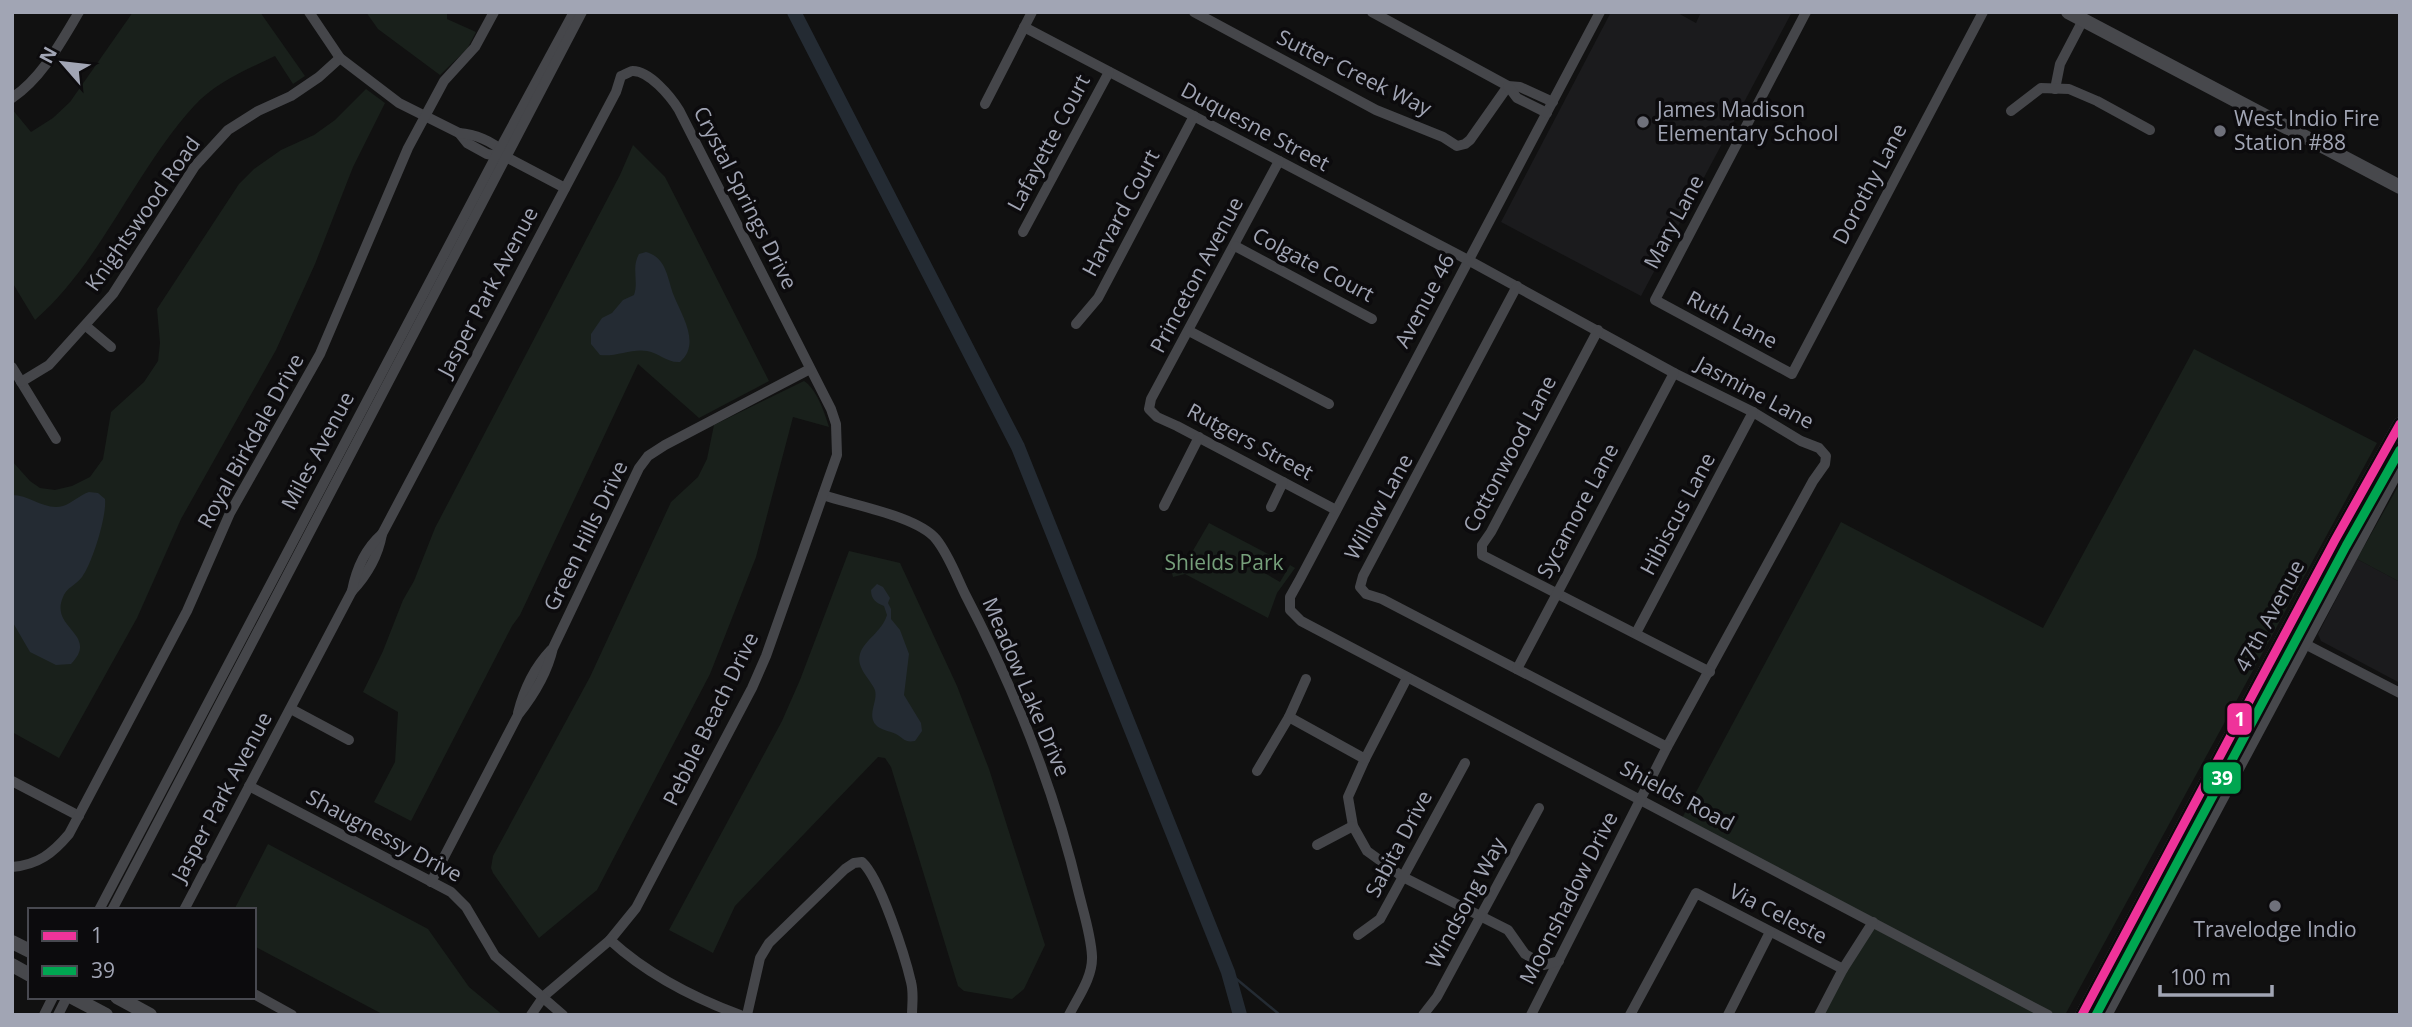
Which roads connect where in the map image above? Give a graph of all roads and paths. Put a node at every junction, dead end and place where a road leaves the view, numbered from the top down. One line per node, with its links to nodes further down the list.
1 (79, 12): 20 (street)
2 (310, 12): 15 (street)
3 (494, 12): 25 (street, Royal Birkdale Drive)
4 (574, 12): 28 (street, Miles Avenue)
5 (582, 12): 29 (street, Miles Avenue)
6 (1032, 12): 14 (street)
7 (1194, 12): 18 (street, Sutter Creek Way)
8 (1372, 12): 18 (street)
9 (1600, 12): 21 (street, Avenue 46)
10 (1805, 12): 37 (street, Mary Lane)
11 (1983, 12): 47 (street, Dorothy Lane)
12 (2068, 12): 13 (main road)
13 (2083, 20): 19 (street); 31 (main road)
14 (1024, 27): 17 (street, Duquesne Street); 22 (street)
15 (340, 58): 25 (street); 40 (street, Knightswood Road)
16 (632, 71): 32 (street, Jasper Park Avenue); 44 (street, Crystal Springs Drive)
17 (1109, 72): 26 (street, Duquesne Street); 33 (street, Lafayette Court)
18 (1508, 86): 21 (street); 24 (street)
19 (2055, 89): 23 (street); 27 (street)
20 (12, 98)
21 (1553, 102): 24 (street, Avenue 46)
22 (985, 104)
23 (2011, 111)
24 (1547, 113): 35 (street, Avenue 46)
25 (426, 116): 28 (street); 85 (street, Royal Birkdale Drive)
26 (1194, 116): 30 (street, Duquesne Street); 39 (street, Harvard Court)
27 (2150, 130)
28 (498, 152): 29 (street); 91 (street, Miles Avenue)
29 (508, 158): 32 (street); 92 (street, Miles Avenue)
30 (1279, 161): 34 (street, Princeton Avenue); 35 (street, Duquesne Street)
31 (2400, 187)
32 (565, 188): 73 (street, Jasper Park Avenue)
33 (1023, 232)
34 (1235, 246): 38 (street, Colgate Court); 42 (street, Princeton Avenue)
35 (1468, 261): 36 (street, Jasmine Lane); 61 (street, Avenue 46)
36 (1517, 286): 41 (street, Jasmine Lane); 68 (street, Willow Lane)
37 (1655, 300): 47 (street, Ruth Lane)
38 (1372, 318)
39 (1076, 324)
40 (86, 326): 43 (street); 48 (street, Knightswood Road)
41 (1598, 330): 46 (street, Jasmine Lane); 63 (street, Cottonwood Lane)
42 (1189, 331): 49 (street); 50 (street, Princeton Avenue)
43 (111, 347)
44 (808, 365): 58 (street, Pebble Beach Drive); 90 (street, Green Hills Drive)
45 (12, 367): 48 (street)
46 (1674, 373): 51 (street, Jasmine Lane); 63 (street, Sycamore Lane)
47 (1792, 374)
48 (21, 382): 54 (street)
49 (1329, 404)
50 (1149, 406): 53 (street, Rutgers Street)
51 (1754, 412): 65 (street, Hibiscus Lane); 69 (street, Jasmine Lane)
52 (2400, 424): 55 (main road, 47th Avenue)
53 (1199, 438): 57 (street, Rutgers Street); 59 (street)
54 (56, 439)
55 (2393, 451): 62 (main road, 47th Avenue)
56 (2400, 464): 67 (main road, 47th Avenue)
57 (1283, 482): 60 (street); 61 (street, Rutgers Street)
58 (823, 495): 99 (street, Pebble Beach Drive); 122 (street, Meadow Lake Drive)
59 (1164, 506)
60 (1270, 507)
61 (1336, 510): 64 (street, Avenue 46)
62 (2335, 540): 66 (main road, 47th Avenue); 67 (main road)
63 (1556, 592): 65 (street, Cottonwood Lane); 68 (street, Sycamore Lane)
64 (1290, 610): 70 (street, Shields Road)
65 (1636, 633): 69 (street, Cottonwood Lane)
66 (2279, 643): 75 (main road); 96 (main road, 47th Avenue)
67 (2304, 643): 72 (street); 75 (main road, 47th Avenue)
68 (1517, 669): 77 (street, Willow Lane)
69 (1710, 673): 77 (street, Jasmine Lane)
70 (1407, 678): 78 (street); 83 (street, Shields Road)
71 (1306, 679): 74 (street)
72 (2400, 693)
73 (291, 709): 76 (street); 82 (street, Jasper Park Avenue)
74 (1289, 717): 78 (street); 80 (street)
75 (2253, 737): 131 (main road, 47th Avenue)
76 (349, 740)
77 (1667, 747): 83 (street, Jasmine Lane)
78 (1365, 759): 86 (street)
79 (1465, 763): 89 (street, Sabita Drive)
80 (1257, 771)
81 (12, 781): 85 (street)
82 (249, 786): 90 (street, Shaugnessy Drive); 93 (street, Jasper Park Avenue)
83 (1641, 799): 95 (street, Shields Road); 102 (street, Moonshadow Drive)
84 (1539, 808): 94 (street, Windsong Way)
85 (79, 816): 88 (street, Royal Birkdale Drive)
86 (1353, 826): 87 (street); 89 (street)
87 (1317, 845)
88 (12, 867)
89 (1403, 877): 94 (street); 98 (street, Sabita Drive)
90 (431, 882): 107 (street, Shaugnessy Drive)
91 (100, 908)
92 (114, 908)
93 (185, 908)
94 (1482, 916): 102 (street); 123 (street, Windsong Way)
95 (1873, 922): 104 (street); 128 (street, Shields Road)
96 (2129, 927): 129 (main road, 47th Avenue); 130 (main road)
97 (1770, 932): 104 (street, Via Celeste); 125 (street, Via Celeste); 126 (street)
98 (1358, 935)
99 (610, 940): 107 (street, Pebble Beach Drive); 119 (street)
100 (12, 942): 101 (main road)
101 (28, 950)
102 (1559, 961): 124 (street, Moonshadow Drive)
103 (12, 965): 105 (main road)
104 (1843, 969): 127 (street)
105 (28, 974)
106 (256, 995): 116 (street)
107 (544, 996): 117 (street, Pebble Beach Drive); 118 (street, Shaugnessy Drive)
108 (52, 999): 112 (street)
109 (66, 999): 113 (street)
110 (76, 999): 114 (main road)
111 (121, 999): 115 (main road)
112 (44, 1015)
113 (58, 1015)
114 (106, 1015)
115 (150, 1015)
116 (292, 1015)
117 (531, 1015)
118 (563, 1015)
119 (740, 1015)
120 (747, 1015): 121 (street)
121 (912, 1015)
122 (1069, 1015)
123 (1423, 1015)
124 (1531, 1015)
125 (1630, 1015)
126 (1728, 1015)
127 (1819, 1015)
128 (2048, 1015)
129 (2082, 1015)
130 (2095, 1015)
131 (2105, 1015)

